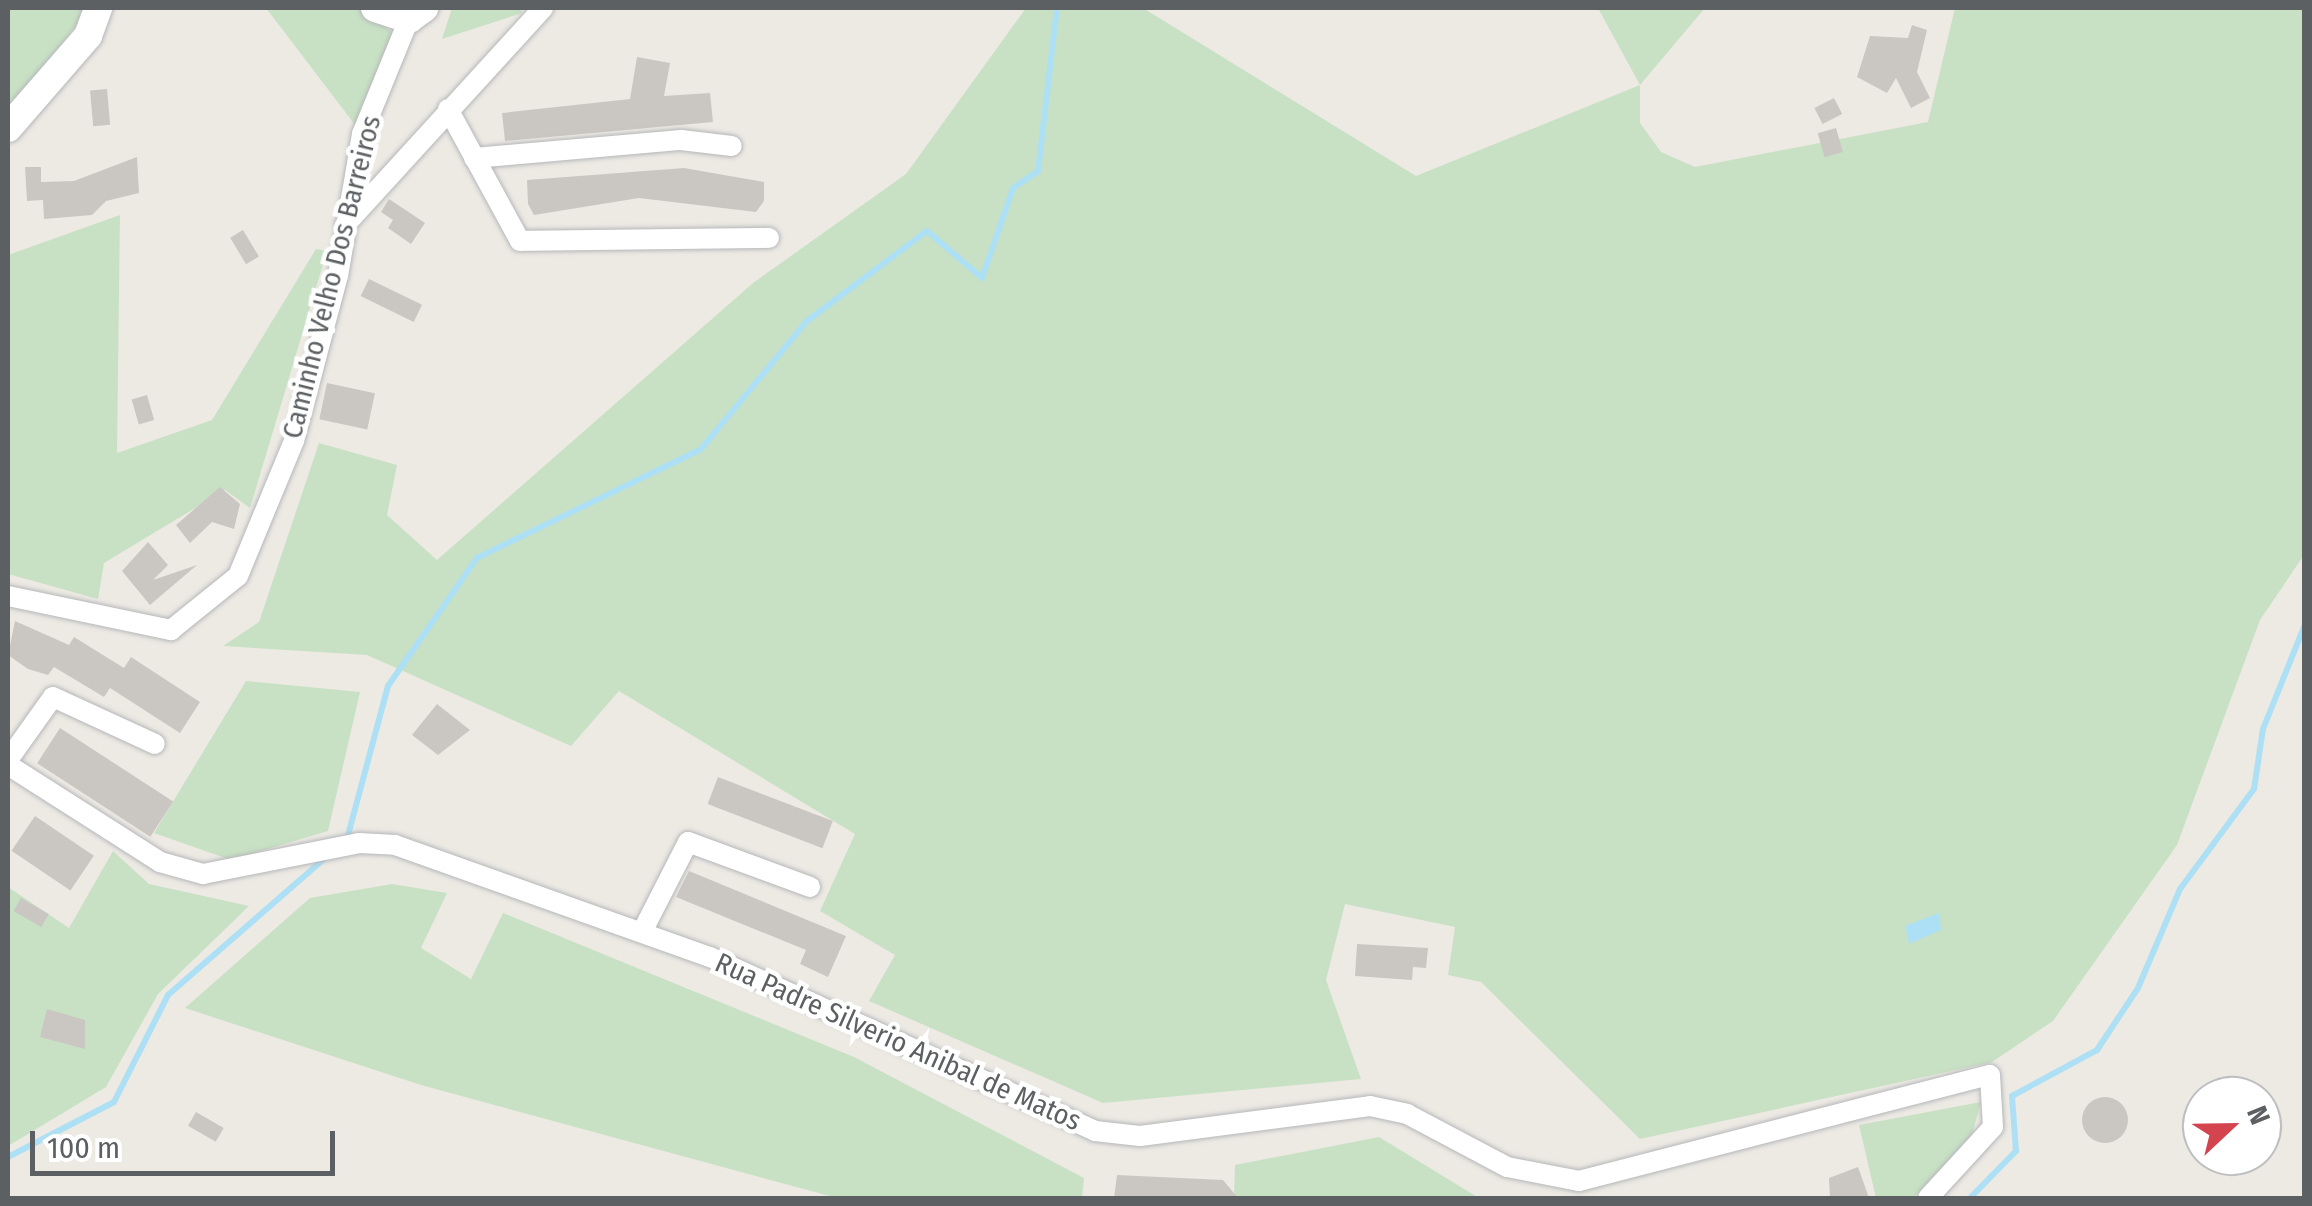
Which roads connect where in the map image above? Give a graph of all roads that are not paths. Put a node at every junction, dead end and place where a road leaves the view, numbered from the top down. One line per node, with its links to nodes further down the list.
1 (98, 8): 6 (main road)
2 (375, 8): 4 (main road)
3 (542, 8): 5 (street)
4 (417, 13): 9 (street, Caminho Velho Dos Barreiros)
5 (448, 110): 8 (street); 9 (street)
6 (8, 128)
7 (732, 146): 8 (street)
8 (474, 158): 10 (street)
9 (340, 230): 11 (street, Caminho Velho Dos Barreiros)
10 (769, 238)
11 (8, 596)
12 (155, 744): 13 (street)
13 (8, 763): 15 (street, Rua Padre Silverio Anibal de Matos)
14 (810, 887): 15 (street)
15 (642, 932): 16 (street, Rua Padre Silverio Anibal de Matos)
16 (1928, 1198)

